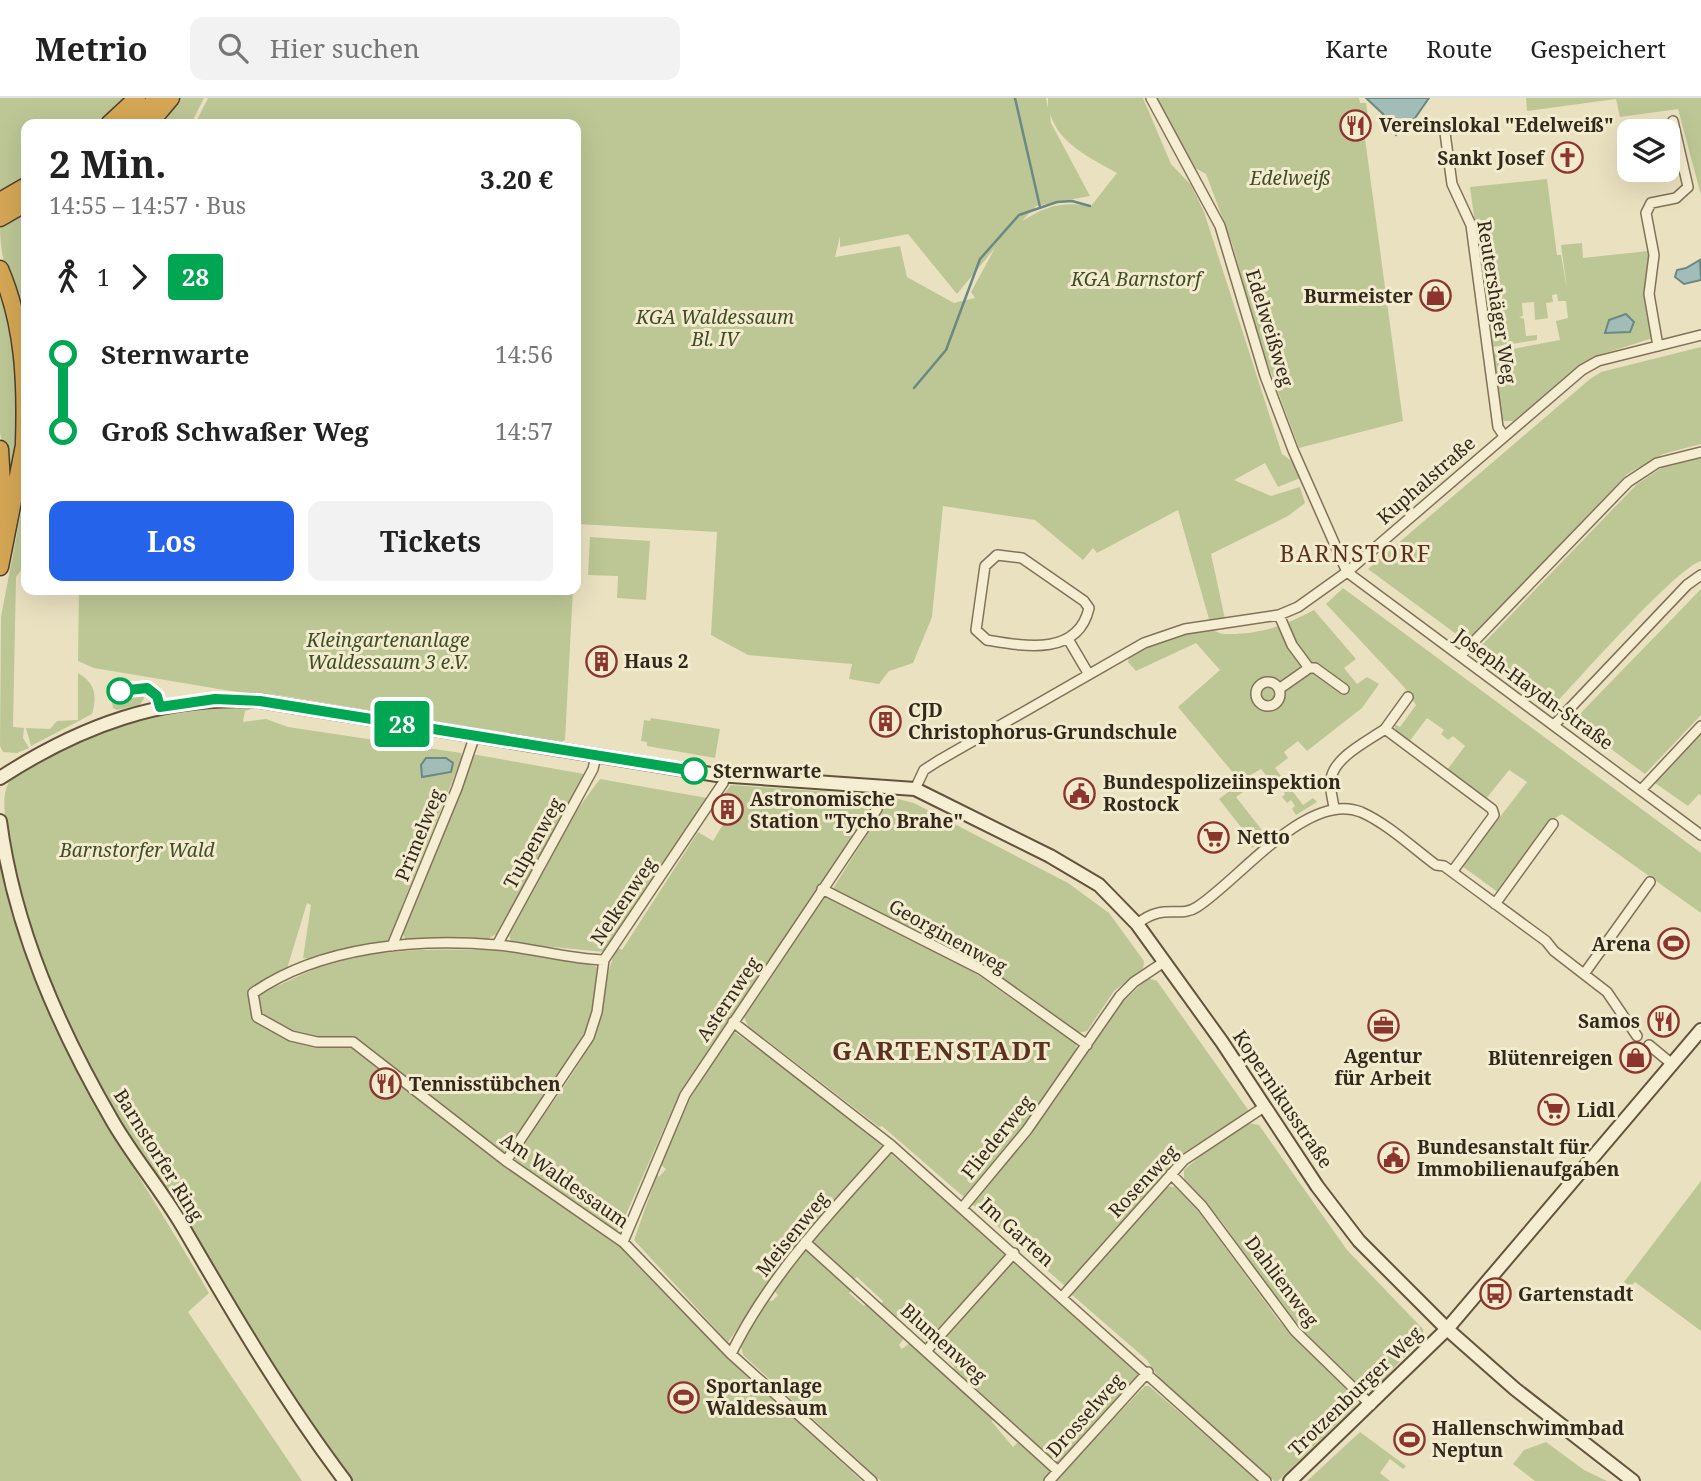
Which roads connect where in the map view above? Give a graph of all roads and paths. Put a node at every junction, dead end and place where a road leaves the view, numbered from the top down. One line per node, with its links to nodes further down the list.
1 (137, 98): 5 (highway)
2 (158, 98): 6 (highway)
3 (171, 98): 7 (highway)
4 (1151, 98): 23 (street, Edelweißweg)
5 (114, 119)
6 (135, 119)
7 (153, 119)
8 (1445, 133): 18 (street, Reutershäger Weg)
9 (1680, 152): 16 (street)
10 (21, 189): 11 (highway)
11 (0, 201)
12 (21, 206): 13 (highway)
13 (0, 218)
14 (0, 269): 17 (highway)
15 (1701, 335): 16 (street, Kuphalstraße)
16 (1658, 346): 18 (street, Kuphalstraße)
17 (21, 347)
18 (1504, 436): 23 (street, Kuphalstraße)
19 (0, 449): 22 (highway)
20 (1701, 452): 27 (street)
21 (21, 460): 22 (highway)
22 (1, 563)
23 (1347, 572): 25 (street, Kuphalstraße); 27 (street, Joseph-Haydn-Straße)
24 (1701, 575): 33 (street)
25 (1279, 615): 28 (street); 29 (street, Kuphalstraße)
26 (1068, 639): 26 (street); 29 (street)
27 (1460, 656): 33 (street, Joseph-Haydn-Straße)
28 (1309, 668): 30 (street); 31 (street)
29 (1088, 673): 41 (street)
30 (1279, 689)
31 (1345, 689)
32 (1408, 696): 35 (street)
33 (1554, 726): 42 (street, Joseph-Haydn-Straße)
34 (1701, 726): 42 (street)
35 (1385, 729): 43 (street); 47 (street)
36 (475, 735): 37 (street, Kopernikusstraße); 39 (street, Kopernikusstraße); 53 (street, Primelweg)
37 (596, 756): 38 (street, Kopernikusstraße); 52 (street, Tulpenweg)
38 (725, 776): 40 (street, Kopernikusstraße); 54 (street, Nelkenweg)
39 (0, 778)
40 (878, 786): 41 (street, Kopernikusstraße); 49 (street, Asternweg)
41 (915, 789): 51 (street, Kopernikusstraße)
42 (1641, 790): 46 (street, Joseph-Haydn-Straße)
43 (1334, 808): 47 (street); 51 (street)
44 (0, 821): 78 (street, Barnstorfer Ring)
45 (1553, 824): 50 (street)
46 (1701, 835)
47 (1452, 872): 50 (street)
48 (1650, 882): 56 (street)
49 (822, 889): 57 (street, Asternweg); 60 (street, Georginenweg)
50 (1495, 904): 56 (street)
51 (1138, 924): 55 (street, Kopernikusstraße)
52 (497, 945): 53 (street); 54 (street)
53 (393, 946): 65 (street, Am Waldessaum)
54 (604, 960): 65 (street, Nelkenweg)
55 (1164, 962): 60 (street, Fliederweg); 63 (street, Kopernikusstraße)
56 (1584, 974): 59 (street)
57 (733, 1022): 64 (street, Im Garten); 69 (street, Asternweg)
58 (1701, 1030): 62 (street, Trotzenburger Weg)
59 (1637, 1036)
60 (1087, 1045): 67 (street, Fliederweg)
61 (1649, 1045): 62 (street)
62 (1672, 1064): 72 (street, Trotzenburger Weg)
63 (1264, 1107): 66 (street, Rosenweg); 72 (street, Kopernikusstraße)
64 (891, 1145): 67 (street, Im Garten); 68 (street, Meisenweg)
65 (506, 1161): 69 (street, Am Waldessaum)
66 (1171, 1174): 71 (street, Rosenweg); 76 (street, Dahlienweg)
67 (963, 1207): 70 (street, Im Garten)
68 (805, 1241): 73 (street, Blumenweg); 74 (street, Meisenweg)
69 (623, 1242): 74 (street, Am Waldessaum)
70 (1014, 1253): 71 (street, Im Garten); 73 (street)
71 (1063, 1296): 75 (street, Im Garten)
72 (1447, 1329): 76 (street, Trotzenburger Weg); 83 (street, Kopernikusstraße)
73 (926, 1351): 77 (street, Blumenweg)
74 (731, 1354): 79 (street, Am Waldessaum)
75 (1148, 1372): 77 (street, Drosselweg); 81 (street, Im Garten)
76 (1371, 1405): 82 (street, Trotzenburger Weg)
77 (1058, 1471): 80 (street, Drosselweg)
78 (345, 1481)
79 (872, 1481)
80 (1049, 1481)
81 (1266, 1481)
82 (1290, 1481)
83 (1633, 1481)

